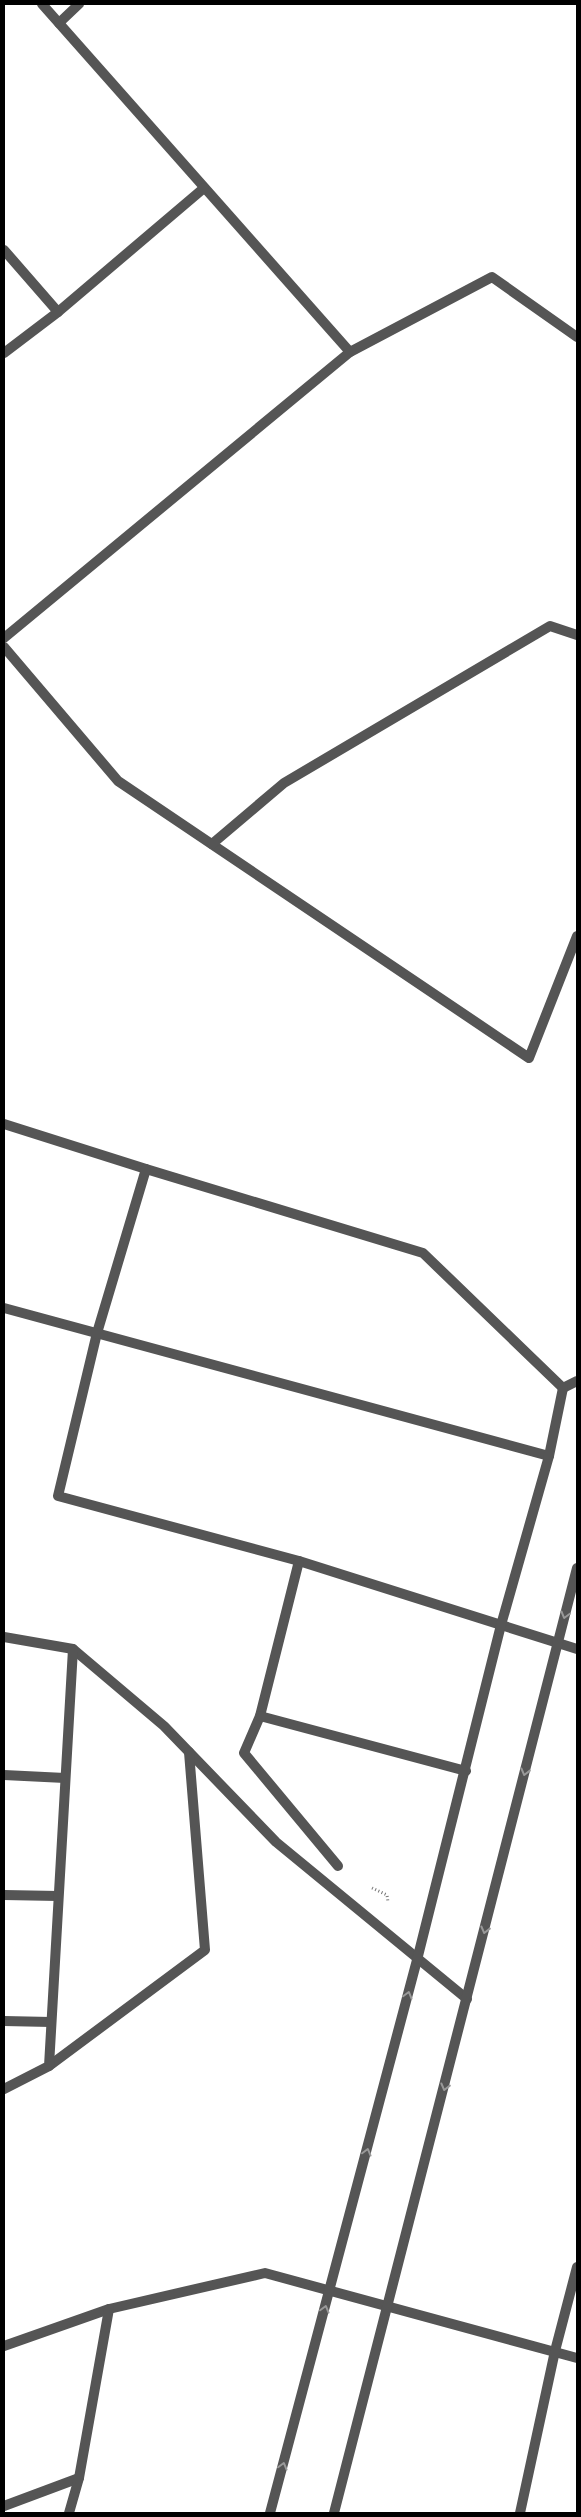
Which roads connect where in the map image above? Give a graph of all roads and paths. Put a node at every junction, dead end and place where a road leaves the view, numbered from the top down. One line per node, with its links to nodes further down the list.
1 (42, 4): 3 (street)
2 (79, 4): 3 (street)
3 (58, 23): 4 (street)
4 (204, 188): 6 (street); 8 (street)
5 (4, 250): 6 (street)
6 (58, 312): 9 (street)
7 (577, 337): 8 (street)
8 (350, 352): 11 (street)
9 (4, 353)
10 (577, 635): 13 (street)
11 (4, 638)
12 (4, 647): 13 (street)
13 (212, 844): 14 (street)
14 (577, 936)
15 (4, 1124): 16 (street)
16 (146, 1169): 18 (street); 20 (street)
17 (4, 1308): 18 (street)
18 (97, 1334): 21 (street); 22 (street)
19 (577, 1381): 20 (street)
20 (563, 1388): 21 (street)
21 (548, 1456): 24 (street)
22 (300, 1561): 24 (street); 29 (street)
23 (577, 1568): 26 (street, one-way to 26)
24 (501, 1625): 26 (street); 31 (street)
25 (4, 1637): 27 (street)
26 (557, 1644): 28 (street); 38 (street, one-way to 38)
27 (72, 1649): 30 (street); 33 (street)
28 (577, 1649)
29 (260, 1716): 31 (street); 34 (street)
30 (189, 1752): 37 (street); 41 (street)
31 (466, 1771): 37 (street)
32 (4, 1775): 33 (street)
33 (65, 1778): 36 (street)
34 (338, 1866)
35 (4, 1895): 36 (street)
36 (58, 1896): 40 (street)
37 (417, 1960): 38 (street); 44 (street, one-way to 37)
38 (467, 1999): 45 (street, one-way to 45)
39 (4, 2021): 40 (street)
40 (51, 2022): 41 (street)
41 (49, 2066): 42 (street)
42 (4, 2089)
43 (577, 2267): 48 (street)
44 (330, 2292): 45 (street); 46 (street); 53 (street, one-way to 44)
45 (388, 2308): 48 (street); 54 (street)
46 (109, 2309): 47 (street); 50 (street)
47 (4, 2346)
48 (555, 2351): 49 (street); 55 (street)
49 (577, 2358)
50 (79, 2478): 51 (street); 52 (street)
51 (4, 2506)
52 (69, 2513)
53 (270, 2513)
54 (334, 2513)
55 (520, 2513)

